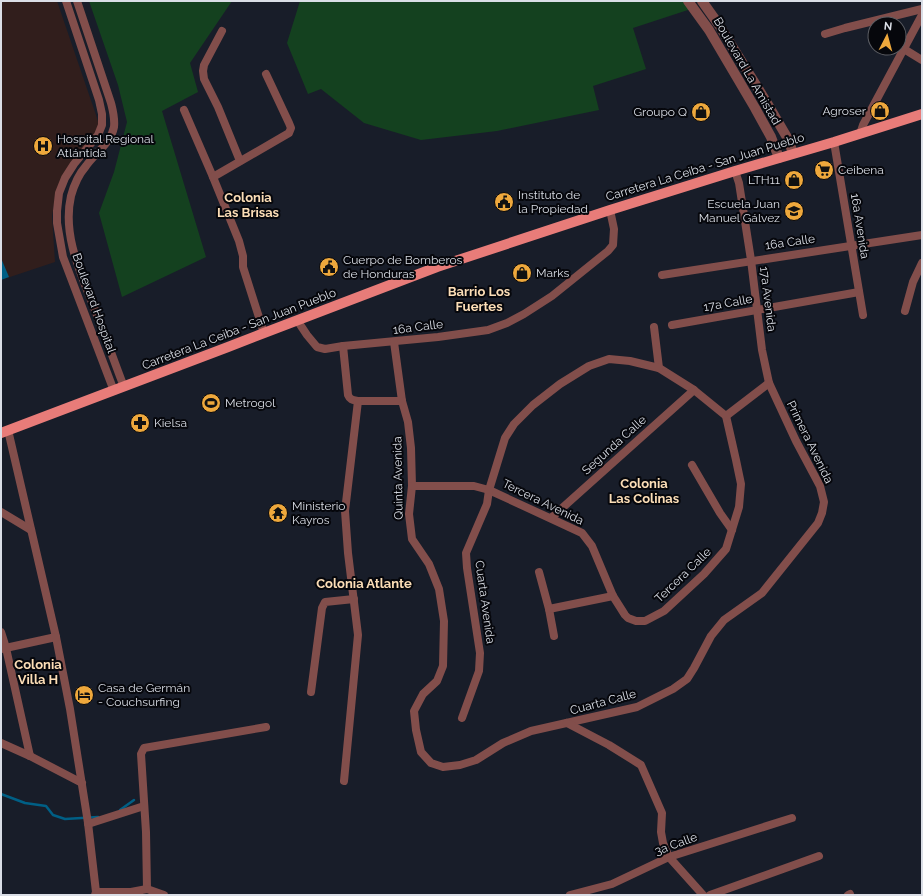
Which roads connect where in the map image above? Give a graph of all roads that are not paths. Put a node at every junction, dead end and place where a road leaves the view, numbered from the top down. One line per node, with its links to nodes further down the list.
1 (66, 1): 42 (street, Boulevard Hospital)
2 (77, 1): 41 (street, Boulevard Hospital)
3 (688, 1): 19 (street, Boulevard La Amistad)
4 (702, 1): 18 (street, Boulevard La Amistad)
5 (922, 9): 8 (street)
6 (922, 15): 9 (street)
7 (222, 31): 20 (street)
8 (826, 34)
9 (907, 43)
10 (907, 51): 12 (street)
11 (900, 56): 16 (street)
12 (922, 60)
13 (266, 74): 20 (street)
14 (184, 110): 22 (street)
15 (922, 114): 16 (main road, Carretera La Ceiba - San Juan Pueblo)
16 (860, 134): 17 (main road, Carretera La Ceiba - San Juan Pueblo)
17 (834, 142): 18 (main road, Carretera La Ceiba - San Juan Pueblo); 25 (street, 16a Avenida)
18 (793, 153): 19 (main road, Carretera La Ceiba - San Juan Pueblo)
19 (779, 158): 21 (main road, Carretera La Ceiba - San Juan Pueblo)
20 (240, 161): 22 (street)
21 (735, 171): 23 (main road, Carretera La Ceiba - San Juan Pueblo); 26 (street, 17a Avenida)
22 (213, 177): 36 (street)
23 (610, 210): 33 (main road, Carretera La Ceiba - San Juan Pueblo); 37 (street, 16a Calle)
24 (922, 234): 25 (street, 16a Calle)
25 (852, 246): 26 (street, 16a Calle); 29 (street, 16a Avenida)
26 (751, 260): 28 (street, 16a Calle); 30 (street, 17a Avenida)
27 (922, 263): 31 (street)
28 (662, 275)
29 (859, 292): 30 (street, 17a Calle); 32 (street, 16a Avenida)
30 (757, 311): 34 (street, 17a Calle); 40 (street, 17a Avenida)
31 (905, 311)
32 (863, 315)
33 (297, 320): 36 (main road, Carretera La Ceiba - San Juan Pueblo); 38 (street, 16a Calle)
34 (672, 325)
35 (654, 327): 39 (street)
36 (264, 333): 41 (main road, Carretera La Ceiba - San Juan Pueblo)
37 (394, 342): 38 (street, 16a Calle); 45 (street, Quinta Avenida)
38 (343, 346): 44 (street)
39 (659, 368): 43 (street, Cuarta Avenida); 50 (street, Cuarta Avenida)
40 (769, 383): 46 (street); 52 (street, Primera Avenida)
41 (124, 387): 42 (main road, Carretera La Ceiba - San Juan Pueblo)
42 (114, 390): 47 (main road, Carretera La Ceiba - San Juan Pueblo)
43 (694, 390): 46 (street, Cuarta Avenida); 53 (street, Segunda Calle)
44 (358, 401): 45 (street); 58 (street)
45 (402, 401): 49 (street, Quinta Avenida)
46 (726, 416): 55 (street, Tercera Calle)
47 (4, 432): 54 (street)
48 (692, 465): 55 (street)
49 (412, 486): 50 (street, Tercera Avenida); 71 (street, Quinta Avenida)
50 (489, 490): 53 (street, Tercera Avenida); 66 (street, Cuarta Avenida)
51 (1, 512): 54 (street)
52 (822, 513): 67 (street, Cuarta Calle)
53 (551, 518): 57 (street, Tercera Avenida)
54 (31, 530): 63 (street)
55 (732, 530): 60 (street, Tercera Calle)
56 (539, 572): 59 (street)
57 (613, 596): 59 (street); 60 (street, Tercera Avenida)
58 (354, 599): 65 (street); 72 (street)
59 (549, 609): 62 (street)
60 (636, 621)
61 (1, 632): 64 (street)
62 (554, 636)
63 (56, 637): 64 (street); 73 (street)
64 (3, 648): 70 (street)
65 (311, 692)
66 (462, 718)
67 (568, 723): 71 (street, Cuarta Calle); 78 (street)
68 (266, 728): 74 (street)
69 (1, 743): 70 (street)
70 (30, 756): 73 (street)
71 (431, 763)
72 (344, 781)
73 (82, 783): 76 (street)
74 (144, 806): 76 (street); 79 (street)
75 (792, 818): 78 (street, 3a Calle)
76 (88, 823): 81 (street)
77 (819, 856): 85 (street)
78 (669, 857): 83 (street, 3a Calle); 84 (street)
79 (147, 889): 80 (street); 82 (street)
80 (131, 893): 81 (street)
81 (96, 894)
82 (164, 895)
83 (570, 895)
84 (703, 895)
85 (710, 895)

